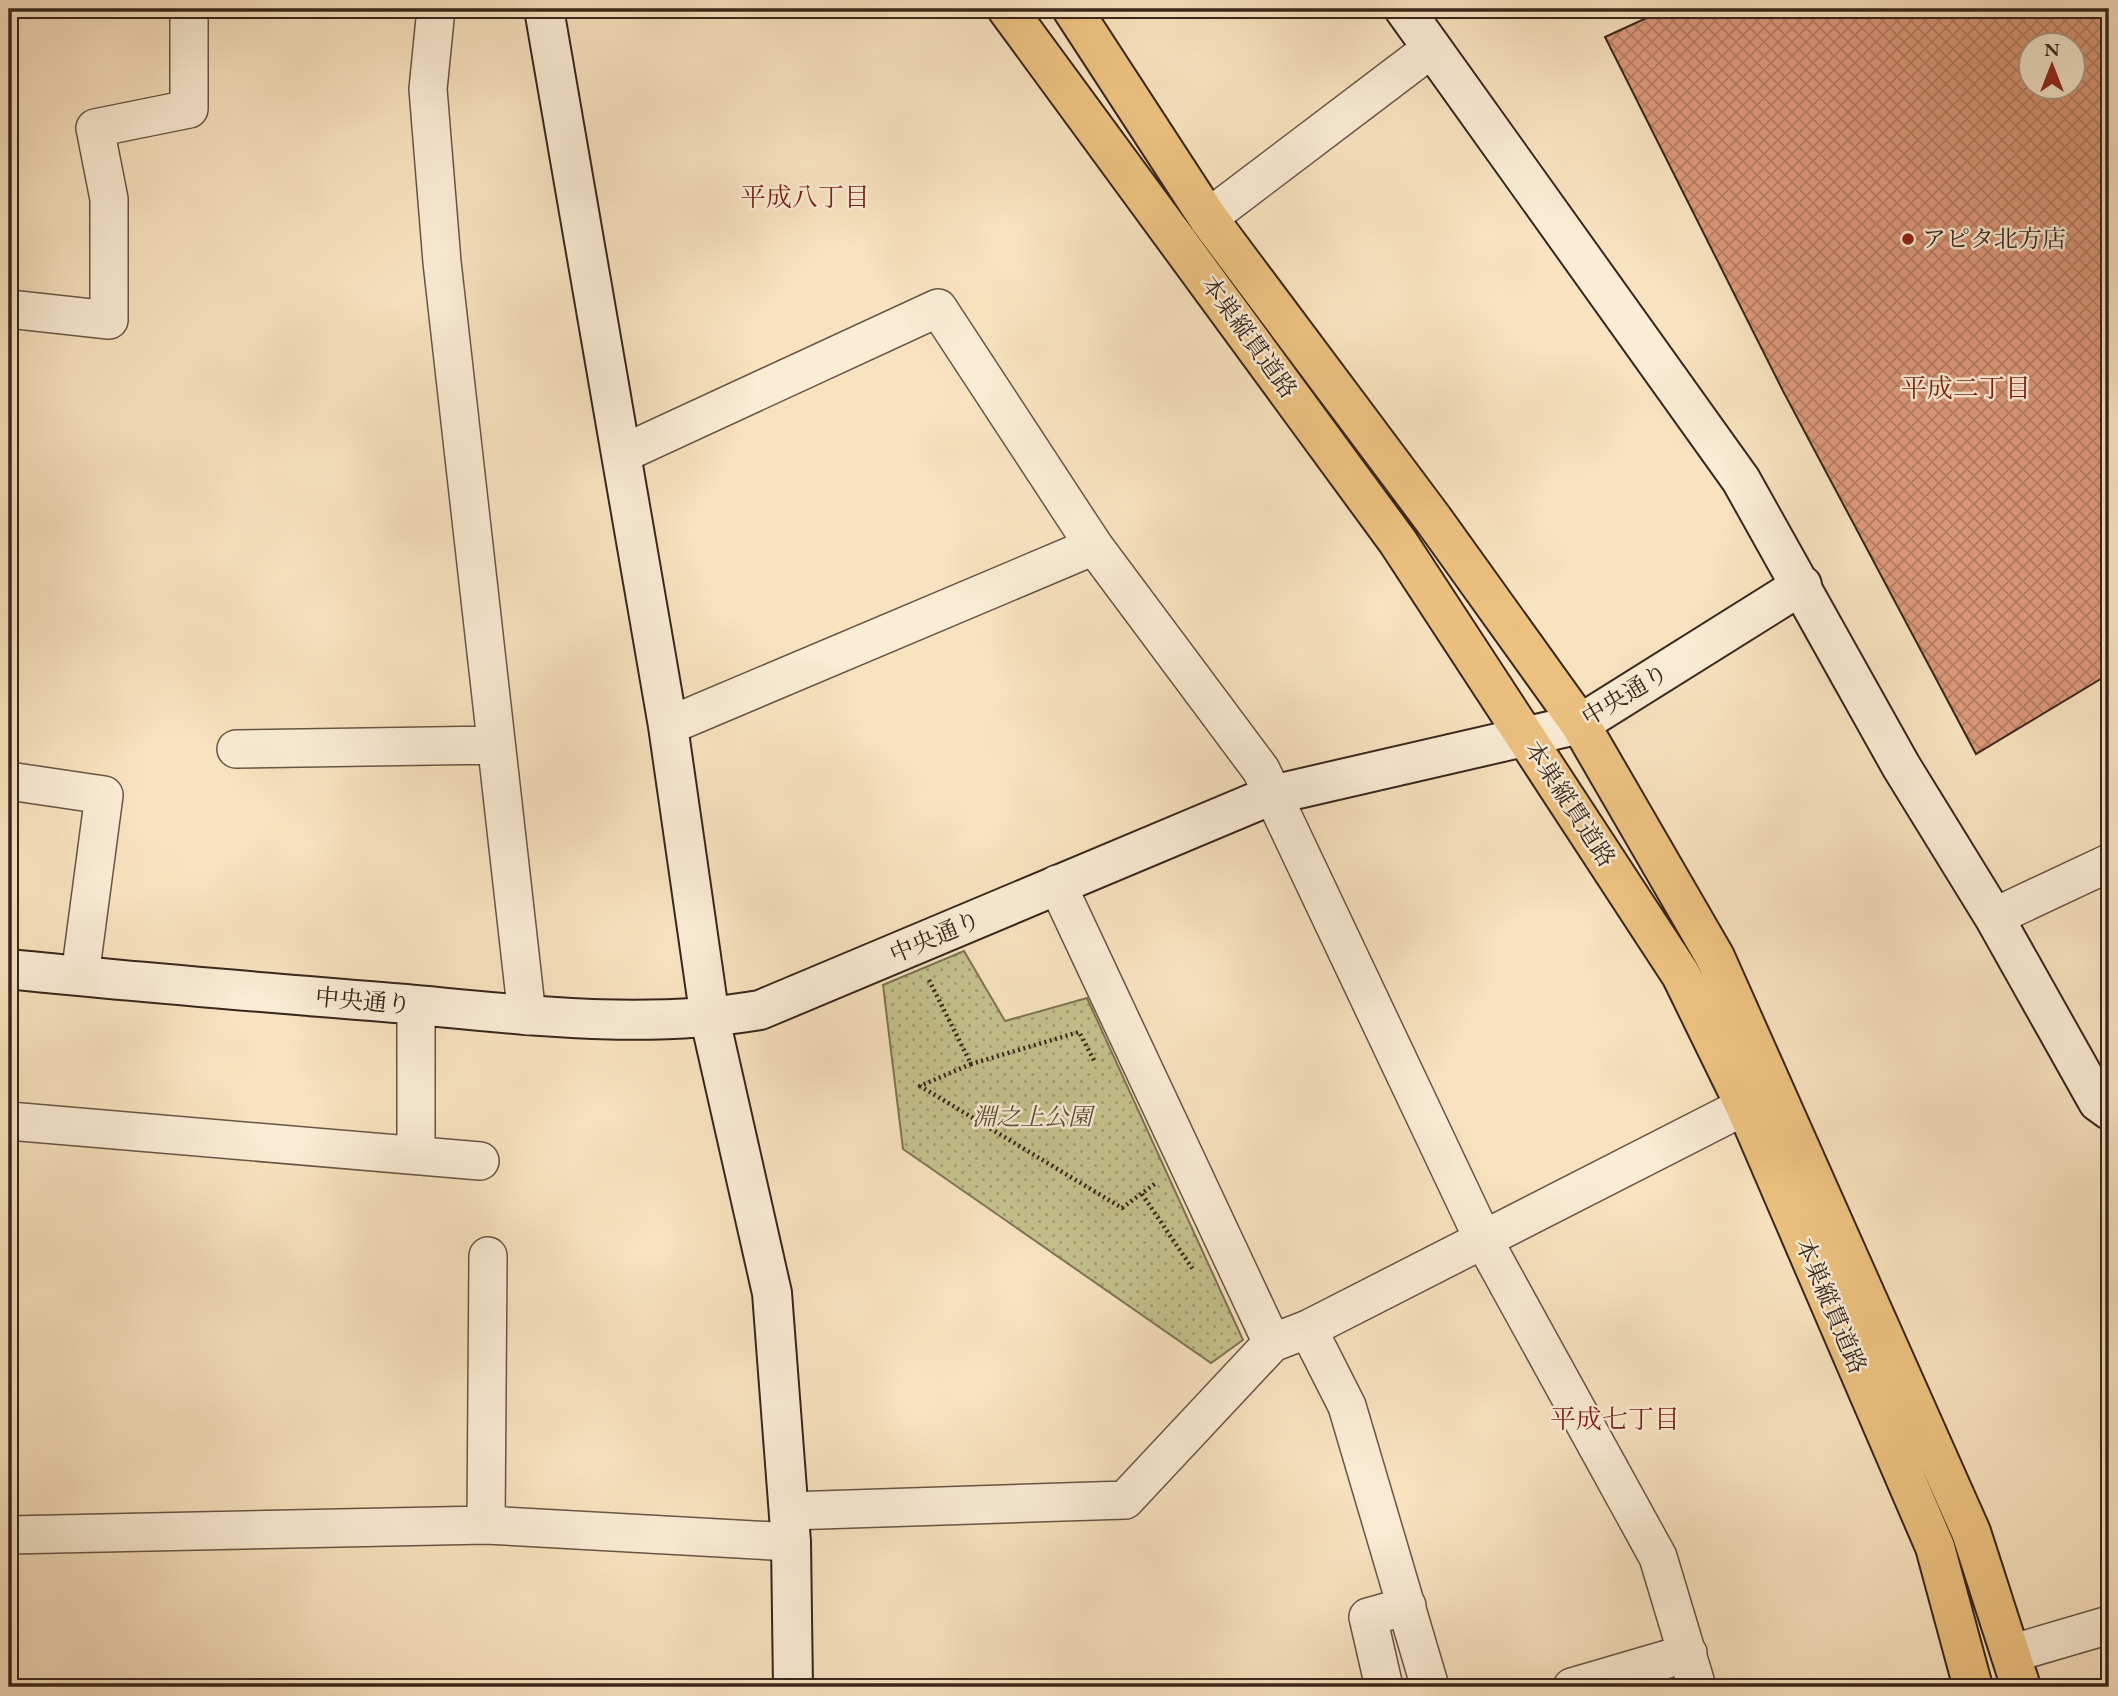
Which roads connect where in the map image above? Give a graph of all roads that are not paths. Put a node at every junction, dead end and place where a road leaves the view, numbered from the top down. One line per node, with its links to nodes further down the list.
1 (188, 9): 9 (street)
2 (436, 9): 16 (street)
3 (544, 9): 10 (street)
4 (1007, 9): 15 (main road, 本巣縦貫道路)
5 (1072, 9): 8 (main road, 本巣縦貫道路)
6 (1404, 9): 7 (street)
7 (1431, 50): 8 (street); 12 (street)
8 (1208, 218): 13 (main road, 本巣縦貫道路)
9 (9, 309)
10 (622, 454): 11 (street); 14 (street)
11 (1094, 546): 14 (street); 19 (street)
12 (1802, 585): 13 (street, 中央通り); 22 (street)
13 (1580, 724): 15 (street, 中央通り); 28 (main road, 本巣縦貫道路)
14 (667, 726): 27 (street)
15 (1526, 737): 19 (street, 中央通り); 28 (main road, 本巣縦貫道路)
16 (496, 745): 17 (street); 26 (street)
17 (236, 749)
18 (9, 781): 24 (street)
19 (1272, 795): 21 (street, 中央通り); 33 (street)
20 (2109, 863): 22 (street)
21 (1057, 884): 27 (street, 中央通り); 36 (street)
22 (1994, 917): 29 (street)
23 (9, 969): 24 (street, 中央通り)
24 (80, 976): 25 (street, 中央通り)
25 (416, 1005): 26 (street, 中央通り); 31 (street)
26 (527, 1016): 27 (street, 中央通り)
27 (710, 1019): 38 (street)
28 (1762, 1100): 33 (street); 43 (main road, 本巣縦貫道路); 49 (main road, 本巣縦貫道路)
29 (2109, 1110)
30 (9, 1121): 31 (street)
31 (416, 1155): 32 (street)
32 (480, 1161)
33 (1483, 1239): 35 (street); 42 (street)
34 (488, 1256): 37 (street)
35 (1308, 1329): 36 (street); 40 (street)
36 (1272, 1343): 38 (street)
37 (486, 1525): 38 (street); 39 (street)
38 (790, 1526): 44 (street)
39 (20, 1534)
40 (1407, 1606): 45 (street); 46 (street)
41 (2109, 1625): 43 (street)
42 (1688, 1653): 47 (street); 48 (street)
43 (2016, 1671)
44 (793, 1687)
45 (1384, 1687)
46 (1430, 1687)
47 (1572, 1687)
48 (1697, 1687)
49 (1973, 1687)

